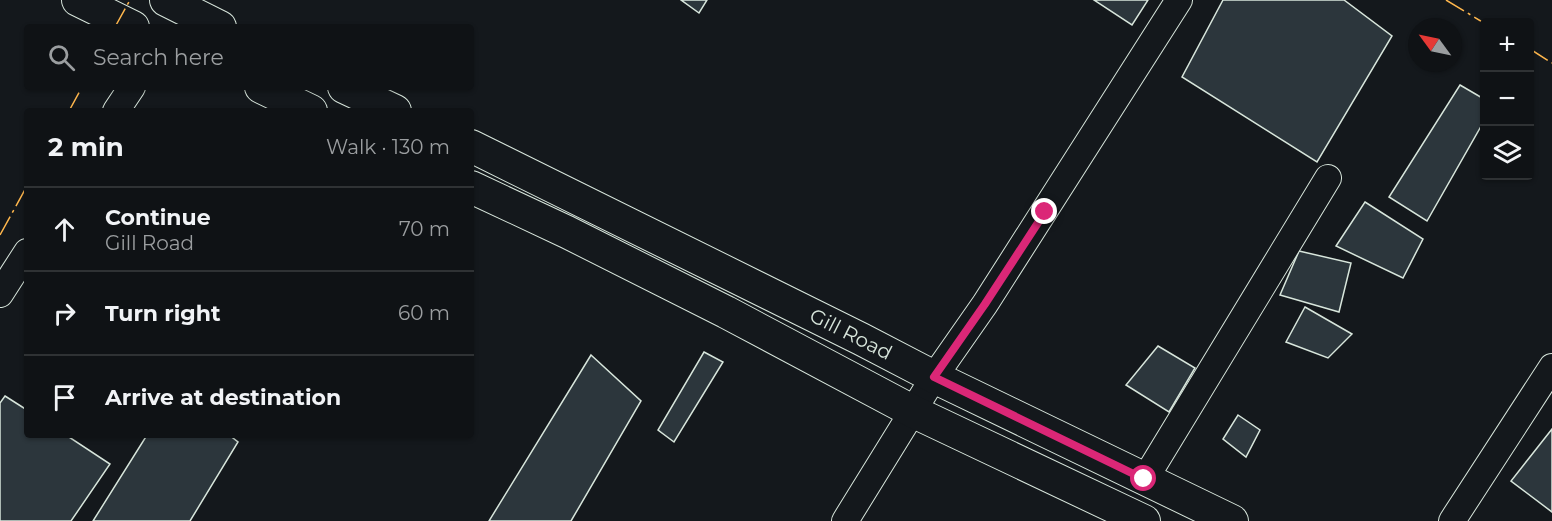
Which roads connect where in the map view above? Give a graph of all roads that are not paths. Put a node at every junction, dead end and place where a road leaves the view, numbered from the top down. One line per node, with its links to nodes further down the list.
1 (78, 0): 4 (main road)
2 (166, 0): 5 (main road)
3 (1179, 0): 18 (street)
4 (127, 24)
5 (214, 24)
6 (130, 90): 9 (street)
7 (267, 90): 10 (main road)
8 (350, 90): 11 (main road)
9 (118, 108)
10 (305, 108)
11 (389, 108)
12 (474, 147): 18 (main road, Gill Road)
13 (1328, 178): 20 (street)
14 (474, 188): 19 (main road)
15 (24, 257): 16 (street)
16 (0, 294)
17 (1552, 367): 24 (street)
18 (934, 377): 19 (street); 20 (main road, Gill Road)
19 (914, 412): 21 (street); 22 (main road)
20 (1144, 479): 23 (main road, Gill Road)
21 (845, 521)
22 (1144, 521)
23 (1232, 521)
24 (1452, 521)

